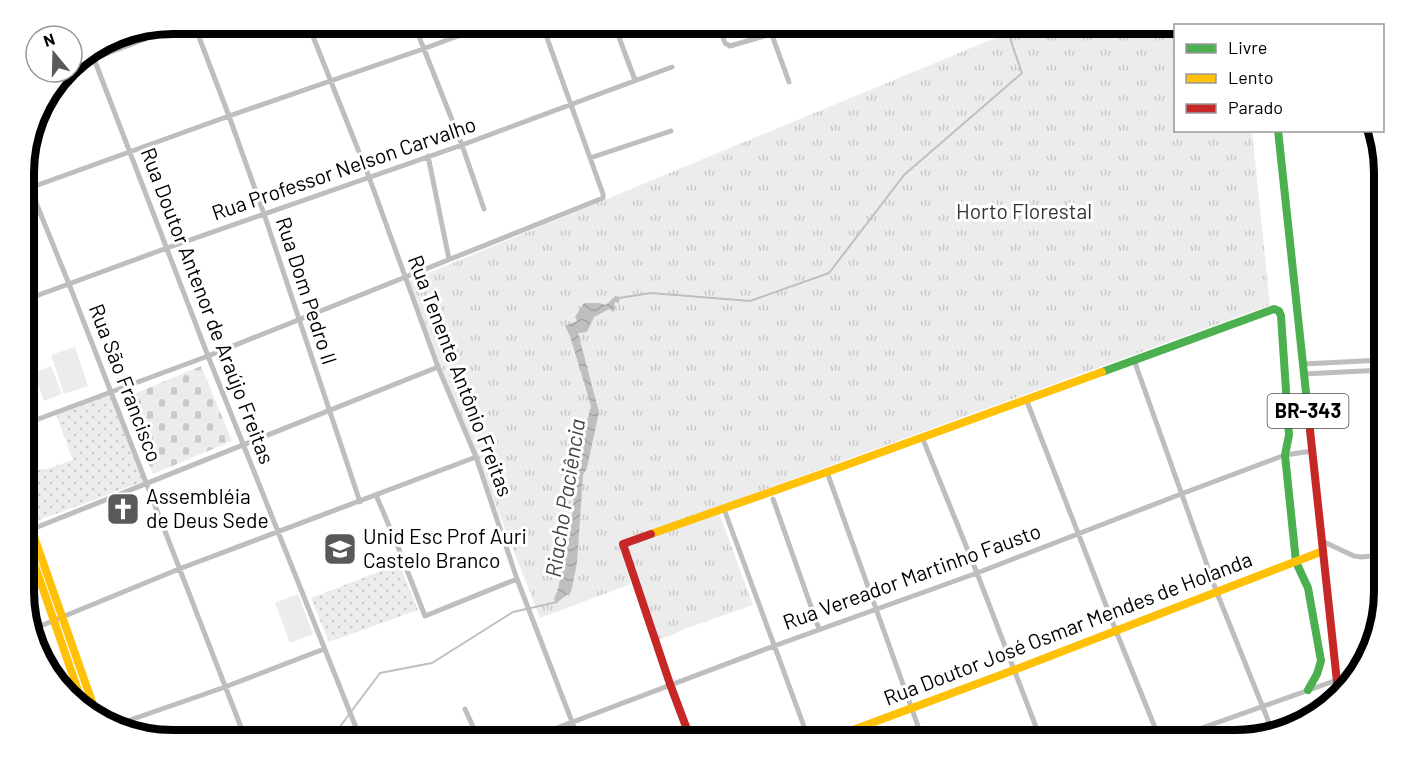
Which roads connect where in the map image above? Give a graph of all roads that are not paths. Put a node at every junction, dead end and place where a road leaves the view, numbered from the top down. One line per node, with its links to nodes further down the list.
1 (198, 34): 18 (street, Rua Dom Pedro II)
2 (312, 34): 14 (street, Rua Tenente Antônio Freitas)
3 (418, 34): 10 (street)
4 (463, 34): 10 (street)
5 (546, 34): 17 (street)
6 (618, 34): 15 (street)
7 (722, 34): 8 (street)
8 (771, 34): 16 (street)
9 (151, 36): 11 (street)
10 (423, 49): 14 (street); 21 (street)
11 (99, 56)
12 (94, 59): 22 (street, Rua Doutor Antenor de Araújo Freitas)
13 (672, 67): 15 (street, Rua Professor Nelson Carvalho)
14 (330, 80): 18 (street); 25 (street, Rua Tenente Antônio Freitas)
15 (635, 80): 17 (street, Rua Professor Nelson Carvalho)
16 (789, 82)
17 (572, 105): 21 (street, Rua Professor Nelson Carvalho); 24 (street)
18 (229, 116): 22 (street); 29 (street, Rua Dom Pedro II)
19 (671, 131): 24 (street)
20 (1278, 132): 39 (main road, BR-343)
21 (462, 145): 23 (street, Rua Professor Nelson Carvalho); 28 (street)
22 (130, 152): 26 (street); 30 (street, Rua Doutor Antenor de Araújo Freitas)
23 (428, 156): 25 (street, Rua Professor Nelson Carvalho); 31 (street)
24 (590, 158): 31 (street)
25 (369, 177): 29 (street, Rua Professor Nelson Carvalho); 32 (street, Rua Tenente Antônio Freitas)
26 (35, 186)
27 (35, 207): 33 (street, Rua São Francisco)
28 (484, 209)
29 (264, 214): 30 (street, Rua Professor Nelson Carvalho); 35 (street, Rua Dom Pedro II)
30 (167, 248): 33 (street, Rua Professor Nelson Carvalho); 36 (street, Rua Doutor Antenor de Araújo Freitas)
31 (449, 259): 32 (street)
32 (405, 278): 35 (street); 40 (street, Rua Tenente Antônio Freitas)
33 (69, 284): 34 (street, Rua Professor Nelson Carvalho); 43 (street, Rua São Francisco)
34 (35, 296)
35 (298, 320): 36 (street); 45 (street, Rua Dom Pedro II)
36 (208, 356): 43 (street); 48 (street, Rua Doutor Antenor de Araújo Freitas)
37 (1134, 360): 44 (main road); 50 (main road); 54 (street)
38 (1374, 360): 39 (street)
39 (1304, 364): 42 (main road, BR-343)
40 (438, 367): 45 (street); 51 (street, Rua Tenente Antônio Freitas)
41 (1374, 370): 42 (street)
42 (1304, 374): 49 (main road, BR-343)
43 (111, 392): 46 (street); 53 (street, Rua São Francisco)
44 (1026, 399): 47 (main road); 61 (street)
45 (328, 411): 48 (street); 57 (street, Rua Dom Pedro II)
46 (34, 421)
47 (922, 437): 52 (main road); 69 (street)
48 (244, 445): 53 (street); 60 (street, Rua Doutor Antenor de Araújo Freitas)
49 (1312, 451): 50 (street, Rua Vereador Martinho Fausto); 62 (main road, BR-343)
50 (1285, 455): 54 (street, Rua Vereador Martinho Fausto); 67 (main road)
51 (476, 457): 55 (street); 70 (street, Rua Tenente Antônio Freitas)
52 (827, 472): 58 (main road); 72 (street)
53 (146, 484): 59 (street); 68 (street, Rua São Francisco)
54 (1181, 494): 61 (street, Rua Vereador Martinho Fausto); 71 (street)
55 (376, 495): 57 (street); 70 (street)
56 (772, 499): 75 (street)
57 (360, 502): 60 (street)
58 (724, 508): 77 (street); 81 (main road)
59 (34, 528)
60 (277, 533): 68 (street); 78 (street, Rua Doutor Antenor de Araújo Freitas)
61 (1079, 533): 69 (street, Rua Vereador Martinho Fausto); 76 (street)
62 (1322, 541): 64 (main road, BR-343); 65 (street)
63 (34, 548): 73 (main road)
64 (1323, 551): 67 (main road, Rua Doutor José Osmar Mendes de Holanda); 80 (main road, BR-343)
65 (1374, 556)
66 (34, 559): 73 (main road)
67 (1296, 562): 71 (main road, Rua Doutor José Osmar Mendes de Holanda); 84 (main road)
68 (179, 569): 73 (street); 83 (street, Rua São Francisco)
69 (977, 573): 72 (street, Rua Vereador Martinho Fausto); 79 (street)
70 (518, 579): 91 (street, Rua Tenente Antônio Freitas)
71 (1217, 593): 76 (main road, Rua Doutor José Osmar Mendes de Holanda); 87 (street)
72 (876, 608): 75 (street, Rua Vereador Martinho Fausto); 88 (street)
73 (59, 620): 74 (street); 85 (main road); 86 (main road)
74 (39, 627)
75 (819, 629): 77 (street, Rua Vereador Martinho Fausto)
76 (1116, 631): 79 (main road, Rua Doutor José Osmar Mendes de Holanda); 97 (street)
77 (774, 646): 81 (street, Rua Vereador Martinho Fausto); 93 (street)
78 (324, 649): 83 (street); 100 (street, Rua Doutor Antenor de Araújo Freitas)
79 (1014, 670): 88 (main road, Rua Doutor José Osmar Mendes de Holanda); 96 (street)
80 (1337, 680): 82 (main road, BR-343); 84 (street)
81 (670, 684): 91 (street, Rua Vereador Martinho Fausto); 104 (main road)
82 (1337, 684)
83 (225, 687): 90 (street); 99 (street, Rua São Francisco)
84 (1308, 690): 87 (street)
85 (80, 693)
86 (92, 703)
87 (1263, 707): 92 (street); 98 (street)
88 (912, 708): 94 (main road, Rua Doutor José Osmar Mendes de Holanda); 95 (street)
89 (465, 709): 101 (street)
90 (127, 721)
91 (573, 722): 102 (street, Rua Vereador Martinho Fausto); 103 (street, Rua Tenente Antônio Freitas)
92 (1270, 725)
93 (805, 729)
94 (855, 729)
95 (919, 729)
96 (1037, 729)
97 (1156, 729)
98 (1200, 729)
99 (242, 730)
100 (357, 730)
101 (474, 730)
102 (553, 730)
103 (576, 730)
104 (687, 730)

